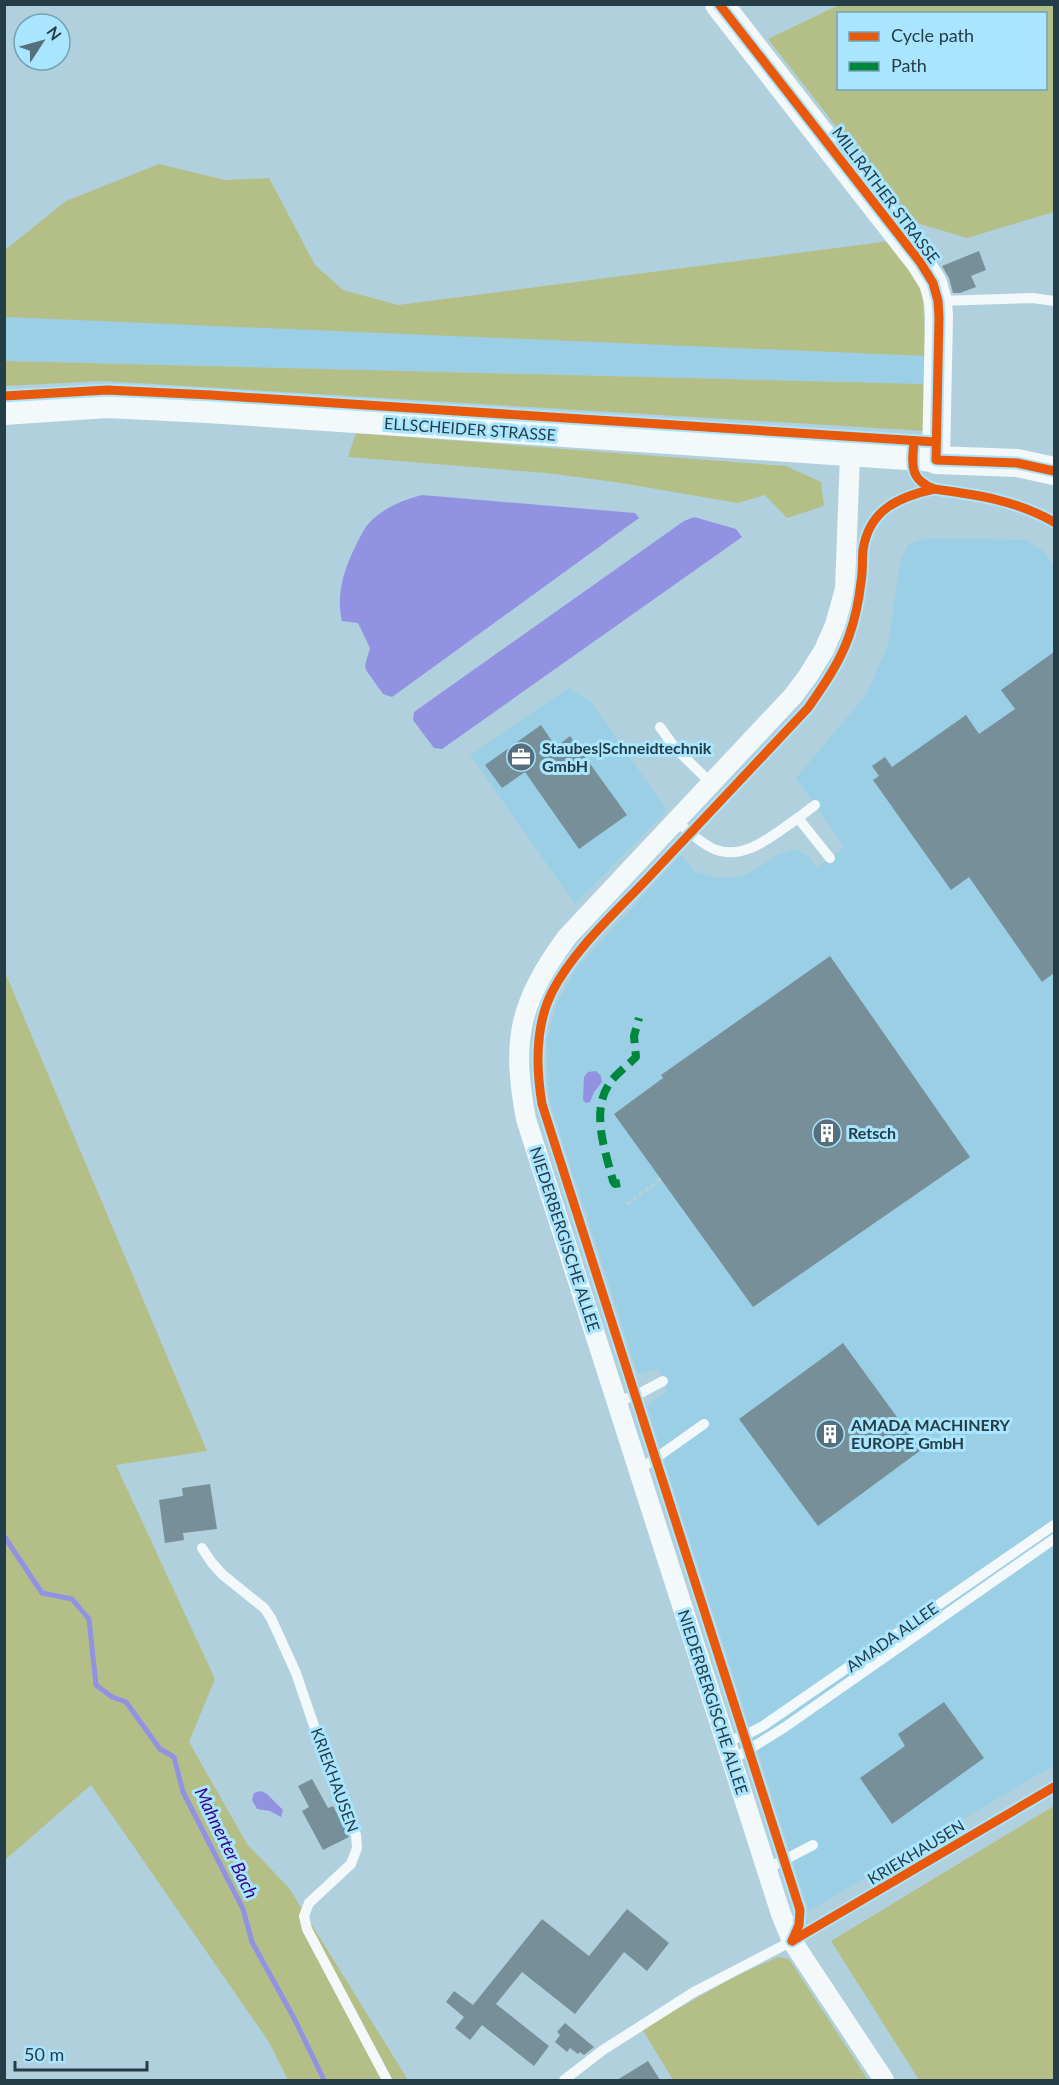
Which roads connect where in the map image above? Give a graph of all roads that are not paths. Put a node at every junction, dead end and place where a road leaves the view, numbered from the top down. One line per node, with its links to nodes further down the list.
1 (719, 4): 3 (main road, MILLRATHER STRASSE)
2 (1054, 301): 3 (lane)
3 (938, 309): 6 (main road, MILLRATHER STRASSE)
4 (4, 412): 5 (street, ELLSCHEIDER STRASSE)
5 (850, 455): 6 (street, ELLSCHEIDER STRASSE); 9 (street, NIEDERBERGISCHE ALLEE)
6 (936, 460): 7 (main road)
7 (1054, 471)
8 (660, 727): 9 (lane)
9 (711, 783): 12 (street, NIEDERBERGISCHE ALLEE)
10 (815, 805): 11 (lane)
11 (798, 818): 12 (lane); 13 (lane)
12 (676, 821): 15 (street, NIEDERBERGISCHE ALLEE)
13 (830, 858)
14 (663, 1381): 15 (lane)
15 (617, 1401): 17 (street, NIEDERBERGISCHE ALLEE)
16 (704, 1424): 17 (lane)
17 (639, 1470): 21 (street, NIEDERBERGISCHE ALLEE)
18 (1054, 1525): 21 (lane, AMADA ALLEE)
19 (1054, 1539): 22 (lane, AMADA ALLEE)
20 (202, 1548): 26 (lane, KRIEKHAUSEN)
21 (725, 1741): 22 (street, NIEDERBERGISCHE ALLEE)
22 (732, 1760): 24 (street, NIEDERBERGISCHE ALLEE)
23 (813, 1845): 24 (lane)
24 (767, 1869): 25 (street, NIEDERBERGISCHE ALLEE)
25 (792, 1941): 27 (lane); 28 (street, NIEDERBERGISCHE ALLEE)
26 (387, 2080)
27 (564, 2080)
28 (884, 2080)

